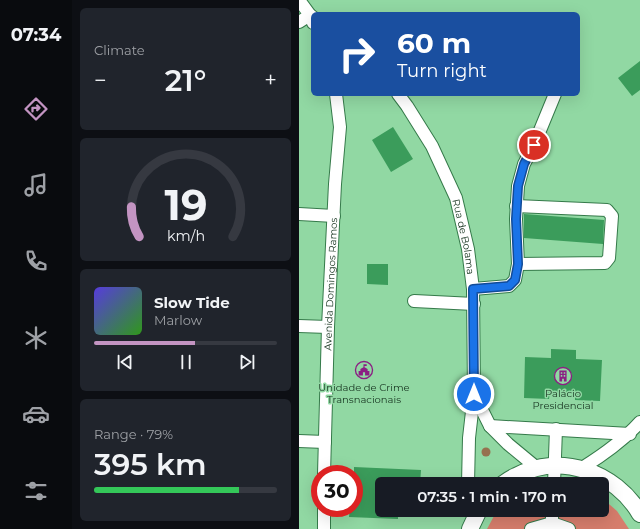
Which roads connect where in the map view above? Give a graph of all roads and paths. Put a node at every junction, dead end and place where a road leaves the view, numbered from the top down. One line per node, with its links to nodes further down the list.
1 (299, 0): 2 (street)
2 (311, 17)
3 (311, 18): 4 (street)
4 (299, 22)
5 (336, 96): 10 (street, Avenida Domingos Ramos)
6 (400, 96): 12 (street, Rua de Bolama)
7 (554, 96): 8 (street)
8 (516, 206): 11 (street); 11 (street)
9 (299, 214): 10 (street)
10 (334, 216): 16 (street, Avenida Domingos Ramos)
11 (518, 264): 12 (street)
12 (473, 289): 14 (street, Rua de Bolama)
13 (414, 301): 14 (street)
14 (474, 304): 17 (street, Rua de Bolama)
15 (299, 326): 16 (street)
16 (328, 327): 23 (street, Avenida Domingos Ramos)
17 (474, 394): 19 (street, Rua de Bolama); 28 (street, Rua de Bolama)
18 (640, 422): 21 (street)
19 (490, 426): 20 (street); 26 (street, Rua de Bolama)
20 (557, 429): 21 (street); 25 (street)
21 (630, 434): 27 (street)
22 (299, 441): 23 (street)
23 (325, 442): 24 (street, Avenida Domingos Ramos)
24 (324, 465)
25 (555, 465): 26 (main road); 27 (main road); 30 (street)
26 (537, 468): 29 (main road)
27 (582, 468): 31 (main road)
28 (468, 477)
29 (513, 477)
30 (554, 477)
31 (640, 514)
32 (324, 517): 35 (street)
33 (551, 517): 34 (street)
34 (551, 523): 36 (street); 37 (street)
35 (324, 529)
36 (531, 529)
37 (569, 529)

